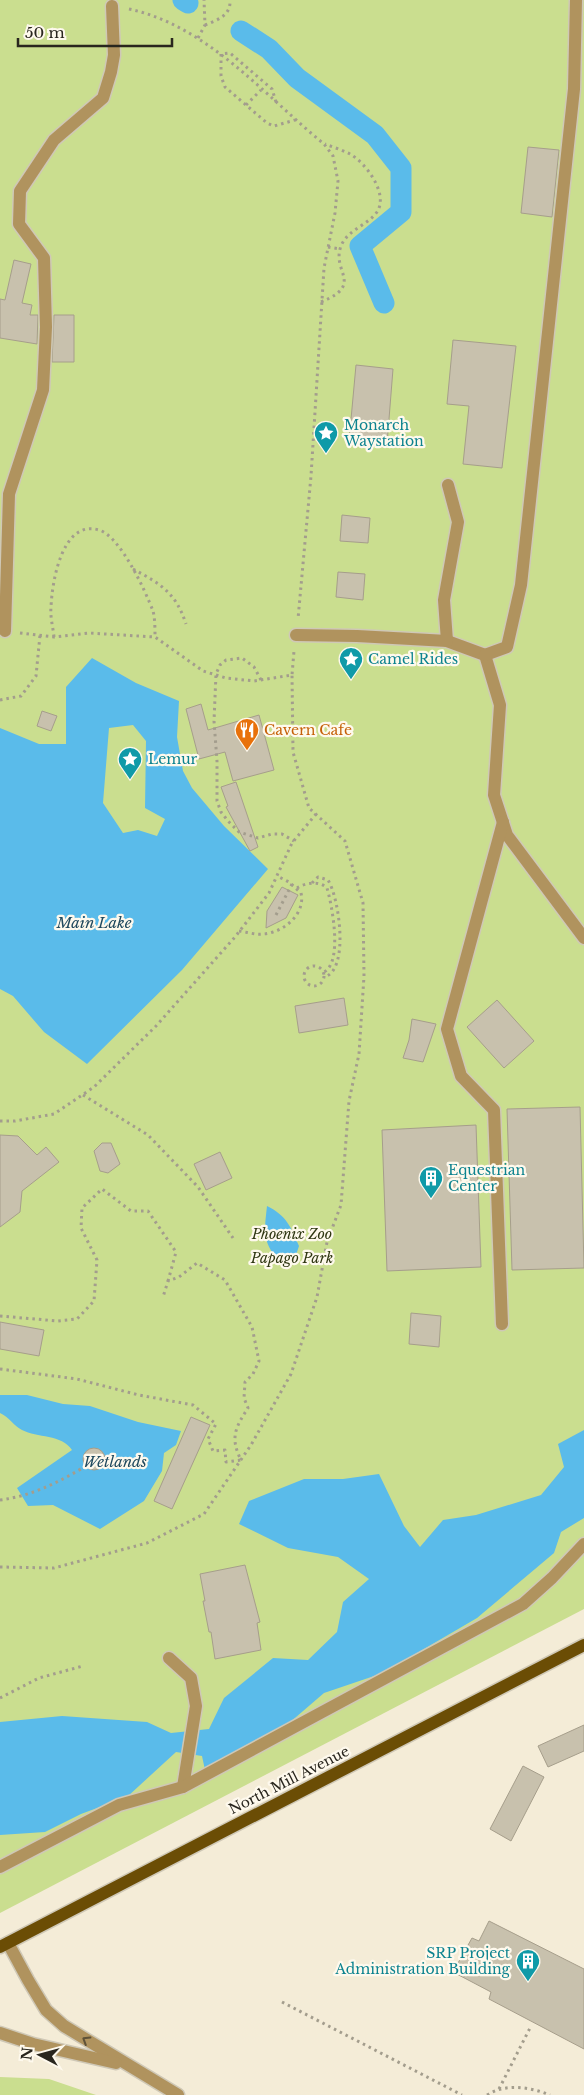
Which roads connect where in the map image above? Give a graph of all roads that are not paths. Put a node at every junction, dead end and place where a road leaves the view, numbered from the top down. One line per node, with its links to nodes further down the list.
1 (576, 0): 7 (street)
2 (112, 6): 4 (street)
3 (448, 485): 6 (street)
4 (5, 631)
5 (296, 635): 6 (street)
6 (447, 642): 7 (street)
7 (485, 655): 8 (street)
8 (502, 822): 9 (street); 10 (street)
9 (584, 938)
10 (502, 1324)
11 (584, 1544): 14 (street)
12 (584, 1645): 16 (main road, North Mill Avenue)
13 (169, 1658): 14 (street)
14 (182, 1787): 15 (street)
15 (0, 1867)
16 (4, 1945): 20 (street, one-way to 16)
17 (0, 2033): 19 (street)
18 (0, 2043): 19 (street)
19 (33, 2044): 20 (street)
20 (128, 2066): 21 (street)
21 (178, 2095)

